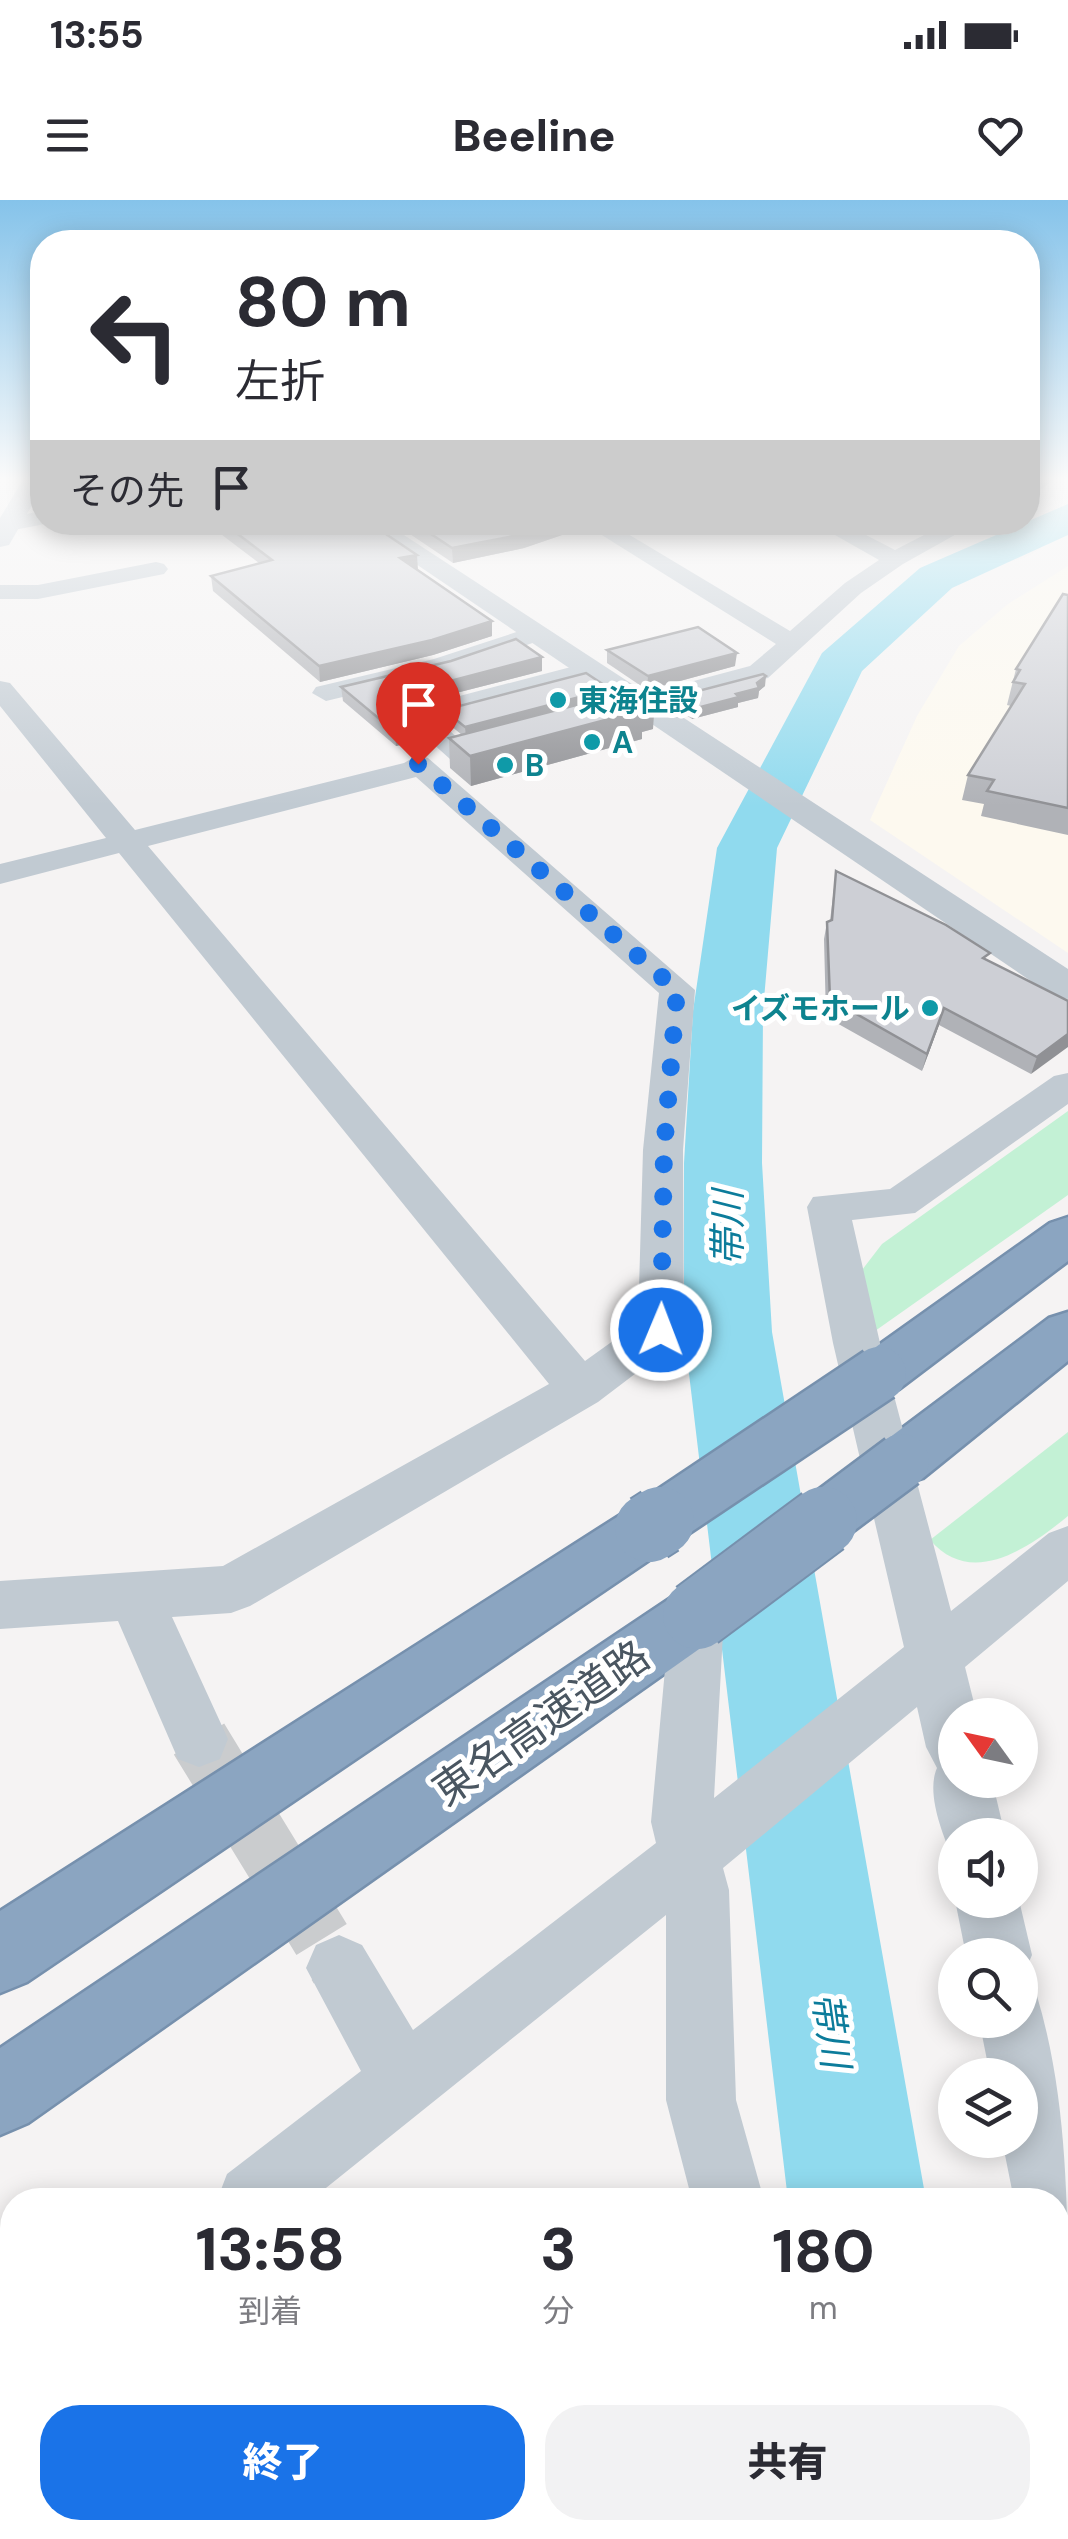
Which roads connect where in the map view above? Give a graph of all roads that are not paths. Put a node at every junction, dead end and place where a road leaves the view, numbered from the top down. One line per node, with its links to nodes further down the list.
1 (63, 587): 5 (street)
2 (464, 587): 6 (street)
3 (701, 587): 7 (street)
4 (860, 587): 7 (street)
5 (0, 592)
6 (534, 634): 8 (street); 10 (street)
7 (792, 642): 11 (street)
8 (590, 670): 11 (street); 13 (street)
9 (0, 689): 14 (street)
10 (326, 693)
11 (639, 703): 12 (street); 16 (street)
12 (569, 723)
13 (454, 756): 14 (street); 20 (street)
14 (130, 842): 15 (street); 20 (street)
15 (0, 874)
16 (1068, 986)
17 (1068, 1085): 25 (street)
18 (1068, 1235): 29 (highway, bridge)
19 (1068, 1332): 24 (highway, 東名高速道路, bridge)
20 (582, 1389): 22 (street)
21 (1068, 1548): 25 (street)
22 (135, 1596): 23 (street); 27 (street)
23 (0, 1605)
24 (697, 1616): 28 (street); 33 (highway, 東名高速道路)
25 (920, 1671): 26 (street); 28 (street)
26 (938, 1710)
27 (200, 1739)
28 (700, 1847): 32 (street); 35 (street)
29 (0, 1956)
30 (338, 1968): 32 (street)
31 (1016, 2038): 36 (street)
32 (403, 2078): 34 (street)
33 (0, 2094)
34 (268, 2188)
35 (725, 2188)
36 (1047, 2188)

